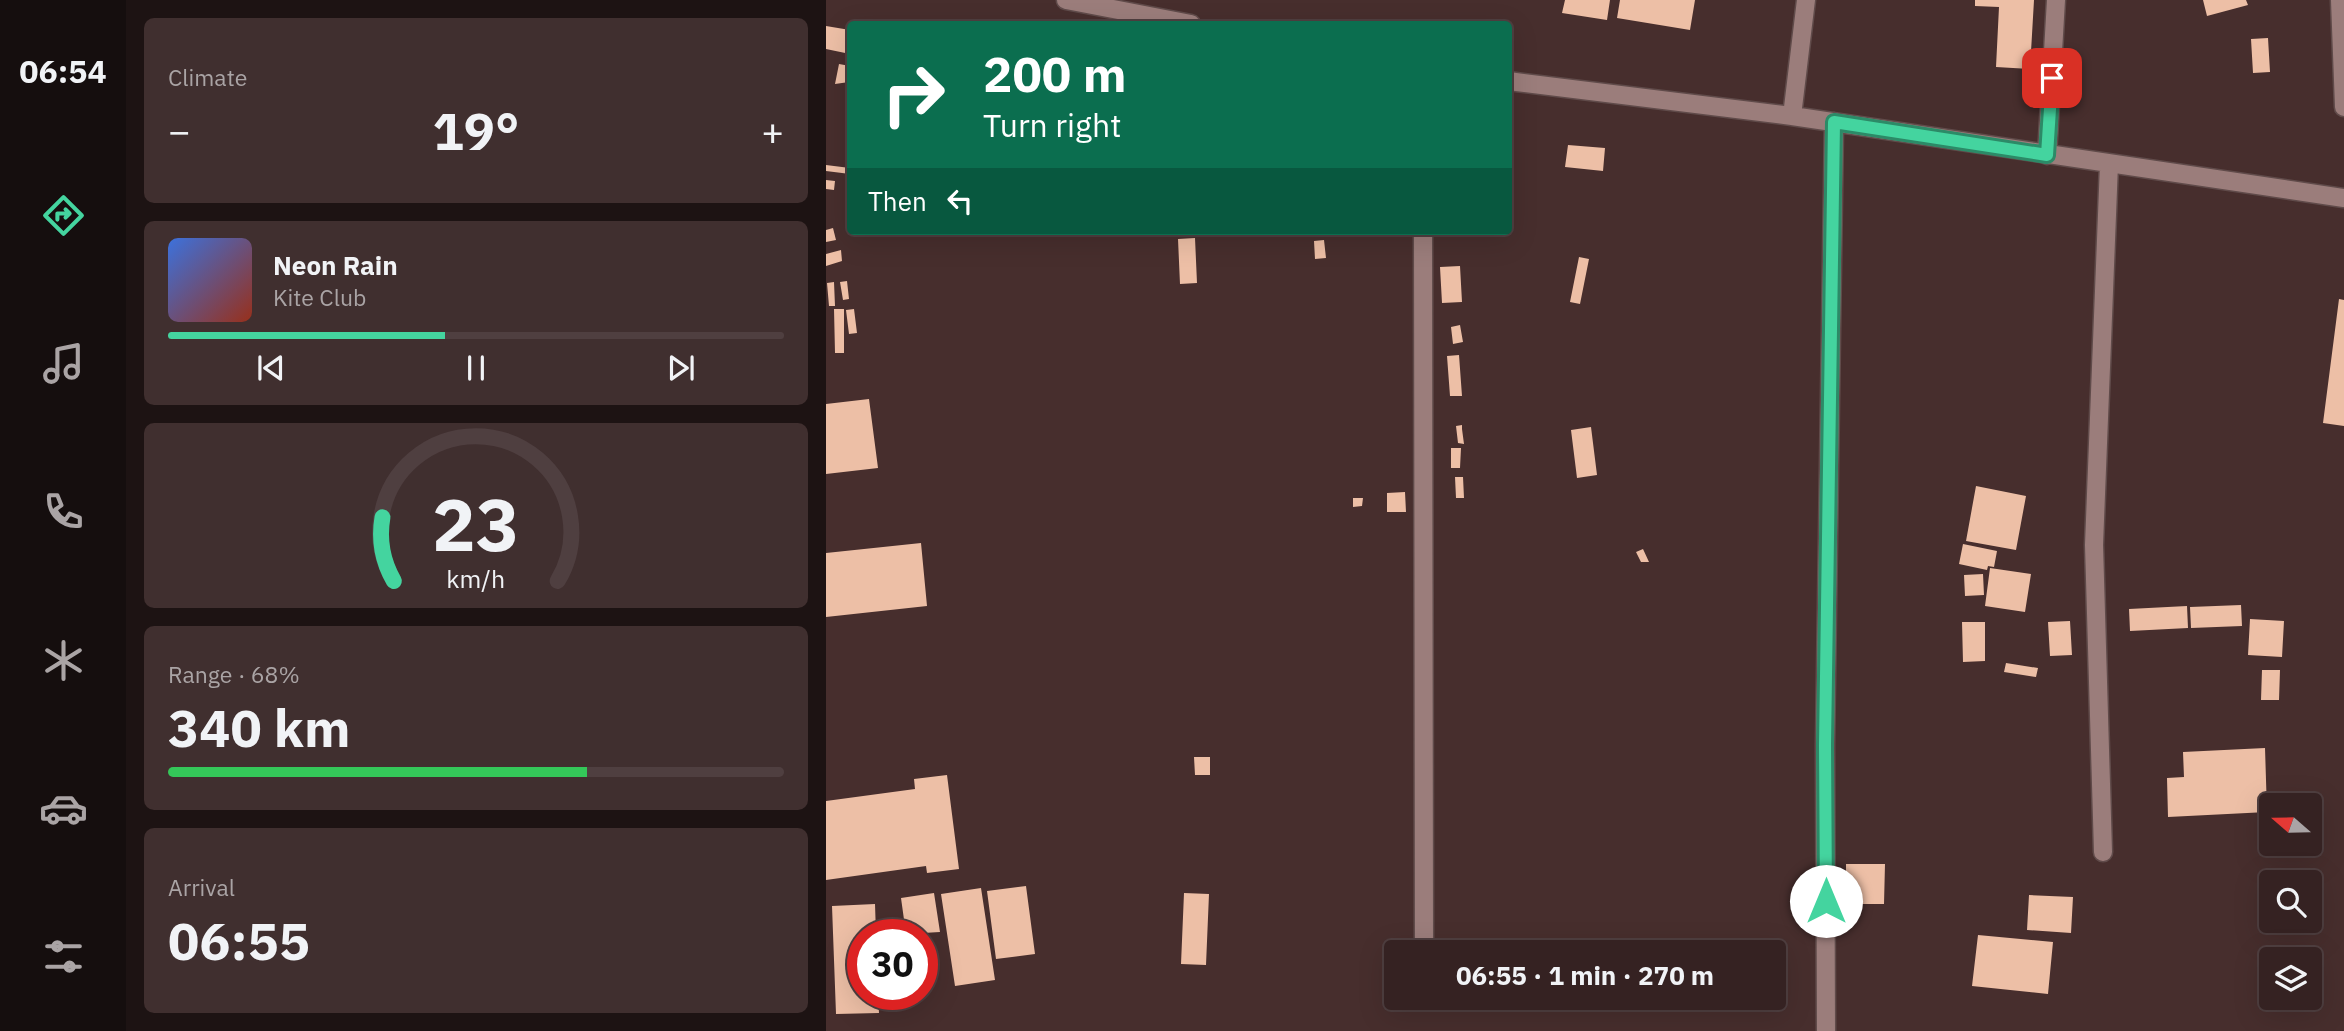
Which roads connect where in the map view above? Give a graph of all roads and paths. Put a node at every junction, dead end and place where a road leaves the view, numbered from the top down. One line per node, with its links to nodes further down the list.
1 (1066, 0): 5 (street)
2 (1807, 0): 8 (street)
3 (2056, 0): 10 (street)
4 (2340, 0): 7 (street)
5 (1175, 21)
6 (1512, 81): 8 (street)
7 (2344, 107)
8 (1792, 116): 9 (street)
9 (1834, 122): 10 (street); 16 (street)
10 (2047, 155): 11 (street)
11 (2109, 164): 12 (street); 14 (street)
12 (2344, 198)
13 (1423, 235): 15 (street)
14 (2103, 852)
15 (1423, 940)
16 (1826, 1031)

